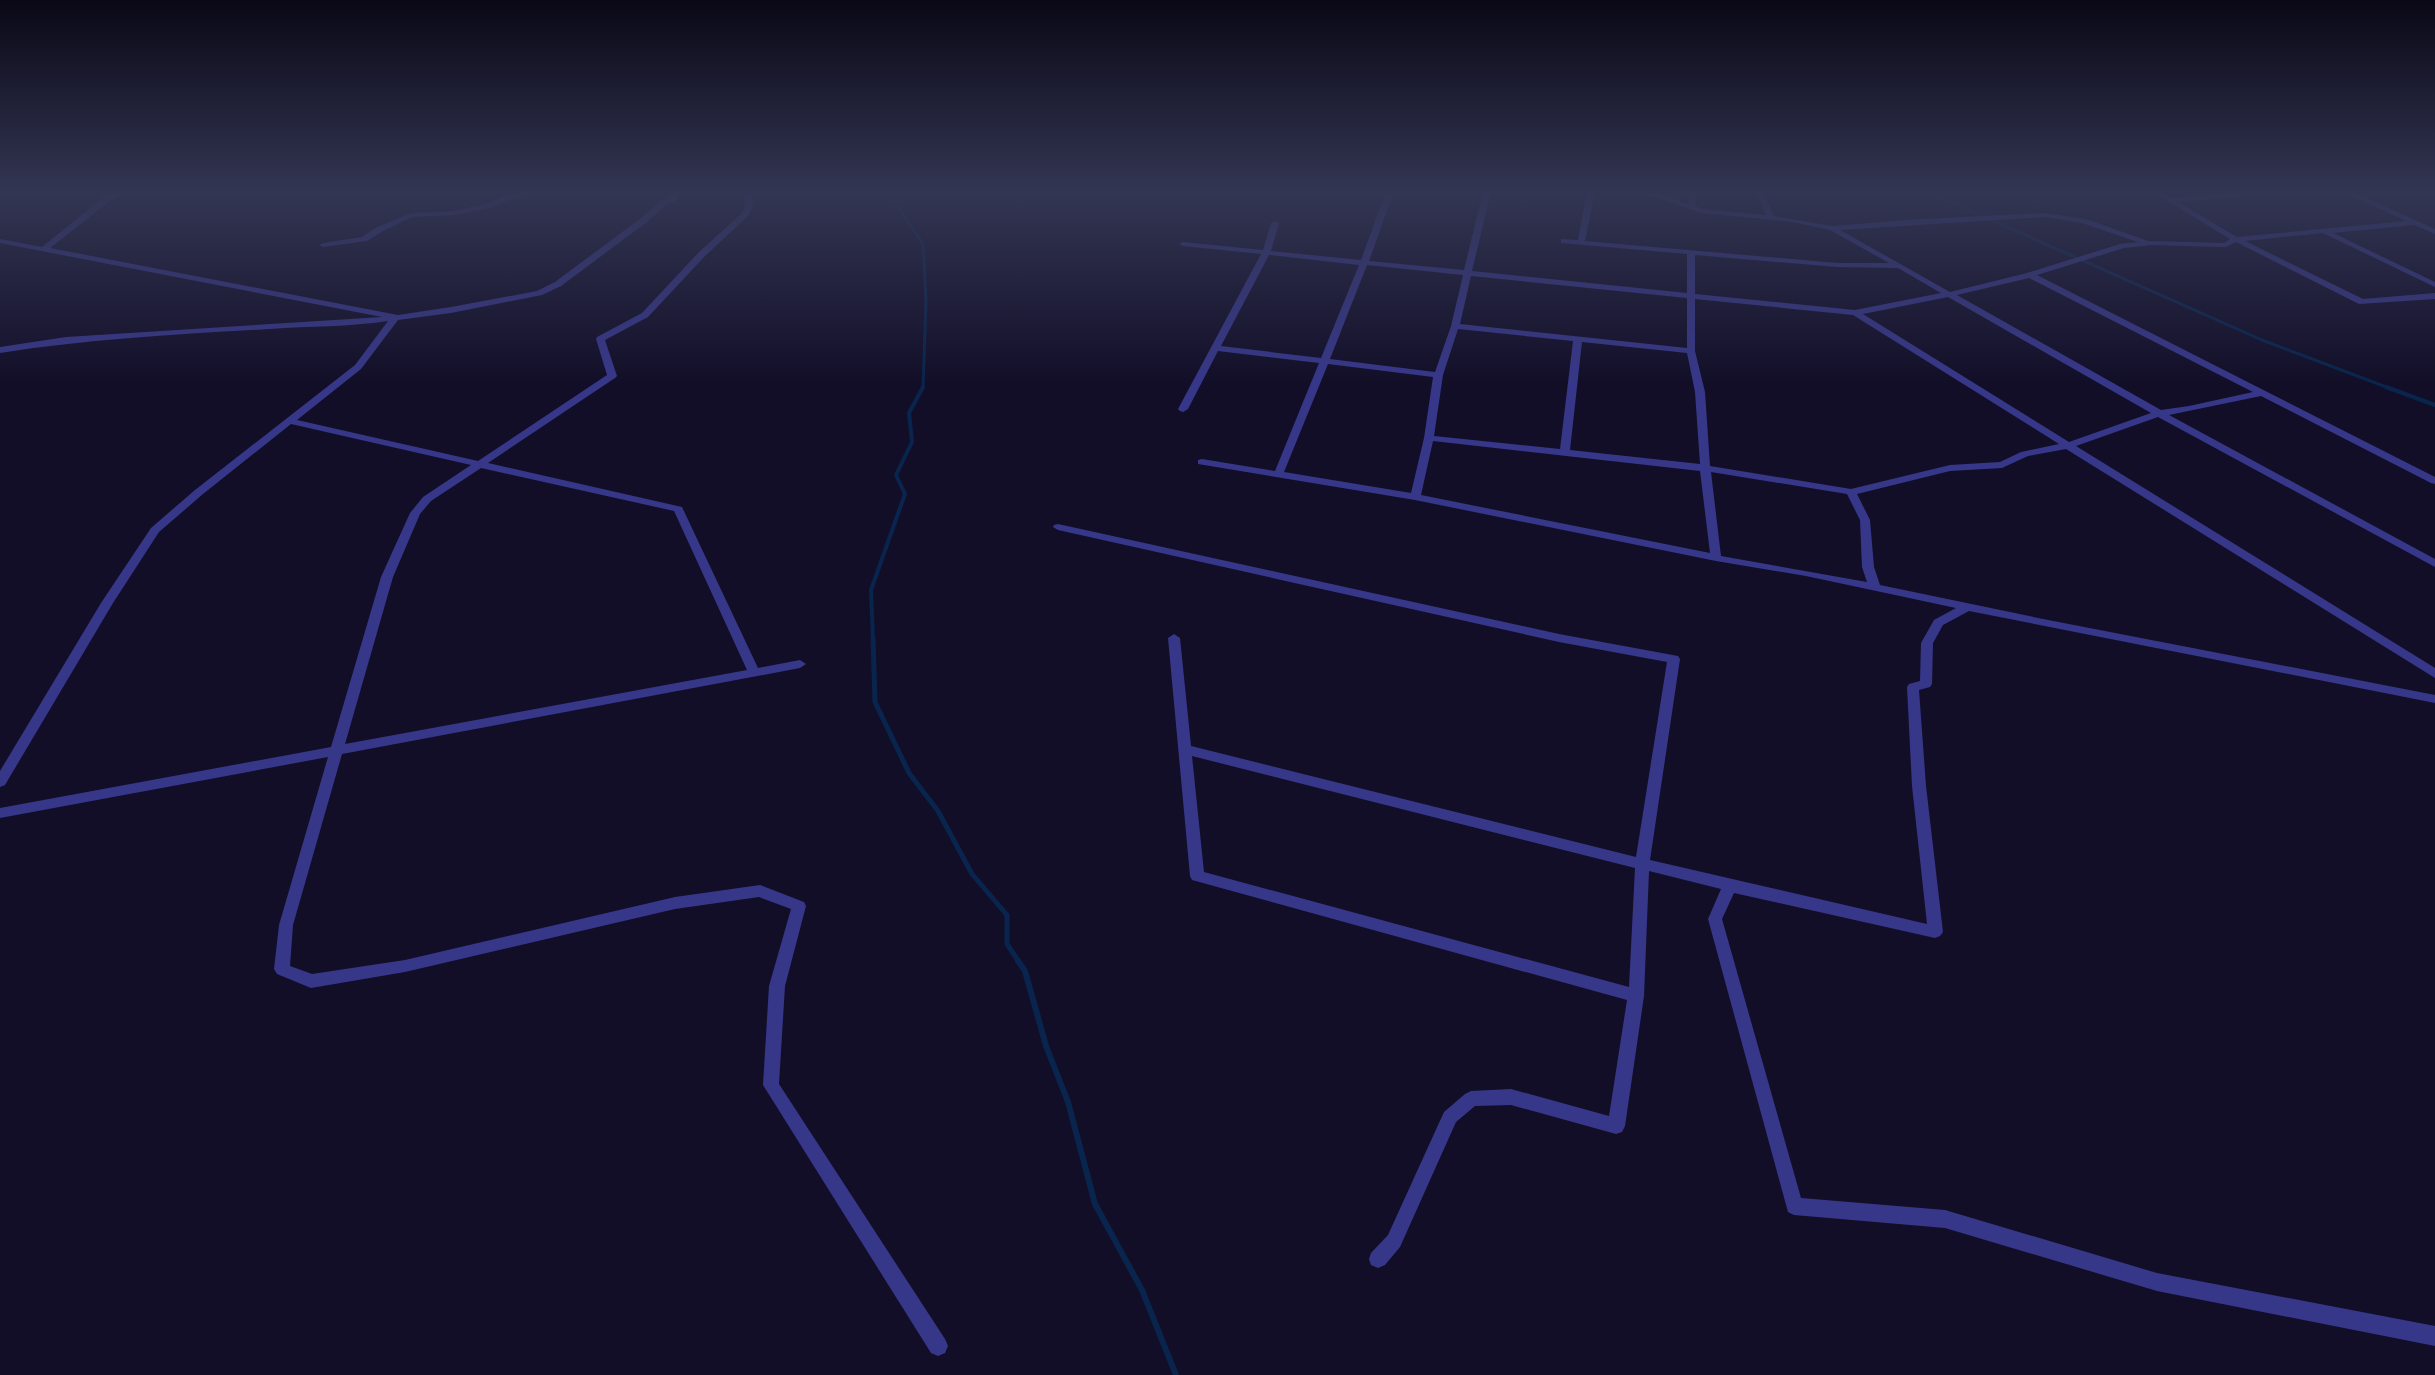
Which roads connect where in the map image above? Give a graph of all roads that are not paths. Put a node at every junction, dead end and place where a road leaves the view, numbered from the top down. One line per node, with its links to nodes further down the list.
1 (71, 255): 23 (street)
2 (597, 255): 23 (street)
3 (701, 255): 39 (street)
4 (1265, 255): 26 (street)
5 (1287, 255): 14 (street)
6 (1367, 255): 14 (street)
7 (1472, 255): 16 (street)
8 (1691, 255): 21 (street)
9 (1717, 255): 15 (street)
10 (1879, 255): 15 (street)
11 (2094, 255): 17 (street)
12 (2268, 255): 20 (street)
13 (2374, 255): 18 (street)
14 (1364, 263): 16 (street); 29 (street)
15 (1898, 266): 19 (street)
16 (1467, 274): 21 (street); 24 (street)
17 (2030, 275): 19 (street); 31 (street)
18 (2435, 285)
19 (1949, 294): 22 (street); 33 (street)
20 (2435, 296)
21 (1691, 297): 22 (street); 28 (street)
22 (1855, 313): 36 (street)
23 (396, 317): 27 (street); 34 (street)
24 (1455, 326): 25 (street); 30 (street)
25 (1578, 339): 28 (street); 37 (street)
26 (1215, 348): 29 (street); 32 (street)
27 (0, 350)
28 (1691, 351): 40 (street)
29 (1325, 361): 30 (street); 41 (street)
30 (1438, 375): 35 (street)
31 (2262, 393): 33 (street); 42 (street)
32 (1183, 409)
33 (2158, 413): 36 (street); 47 (street)
34 (289, 421): 39 (street); 57 (street)
35 (1429, 438): 37 (street); 44 (street)
36 (2066, 446): 43 (street); 53 (street)
37 (1565, 453): 40 (street)
38 (1202, 462): 41 (street)
39 (481, 463): 52 (street); 56 (street)
40 (1705, 468): 43 (street); 46 (street)
41 (1279, 473): 44 (street)
42 (2435, 481)
43 (1851, 492): 48 (street)
44 (1415, 497): 46 (street)
45 (1058, 527): 59 (street)
46 (1716, 558): 48 (street)
47 (2435, 564)
48 (1875, 588): 49 (street)
49 (1968, 607): 54 (street); 60 (street)
50 (1174, 638): 55 (street)
51 (800, 664): 52 (street)
52 (754, 672): 56 (street)
53 (2435, 674)
54 (2435, 699)
55 (1187, 750): 59 (street); 61 (street)
56 (337, 751): 58 (street); 64 (street)
57 (0, 782)
58 (0, 813)
59 (1642, 863): 60 (street); 61 (street)
60 (1730, 886): 63 (street)
61 (1636, 996): 62 (street)
62 (1378, 1259)
63 (2435, 1336)
64 (938, 1346)

